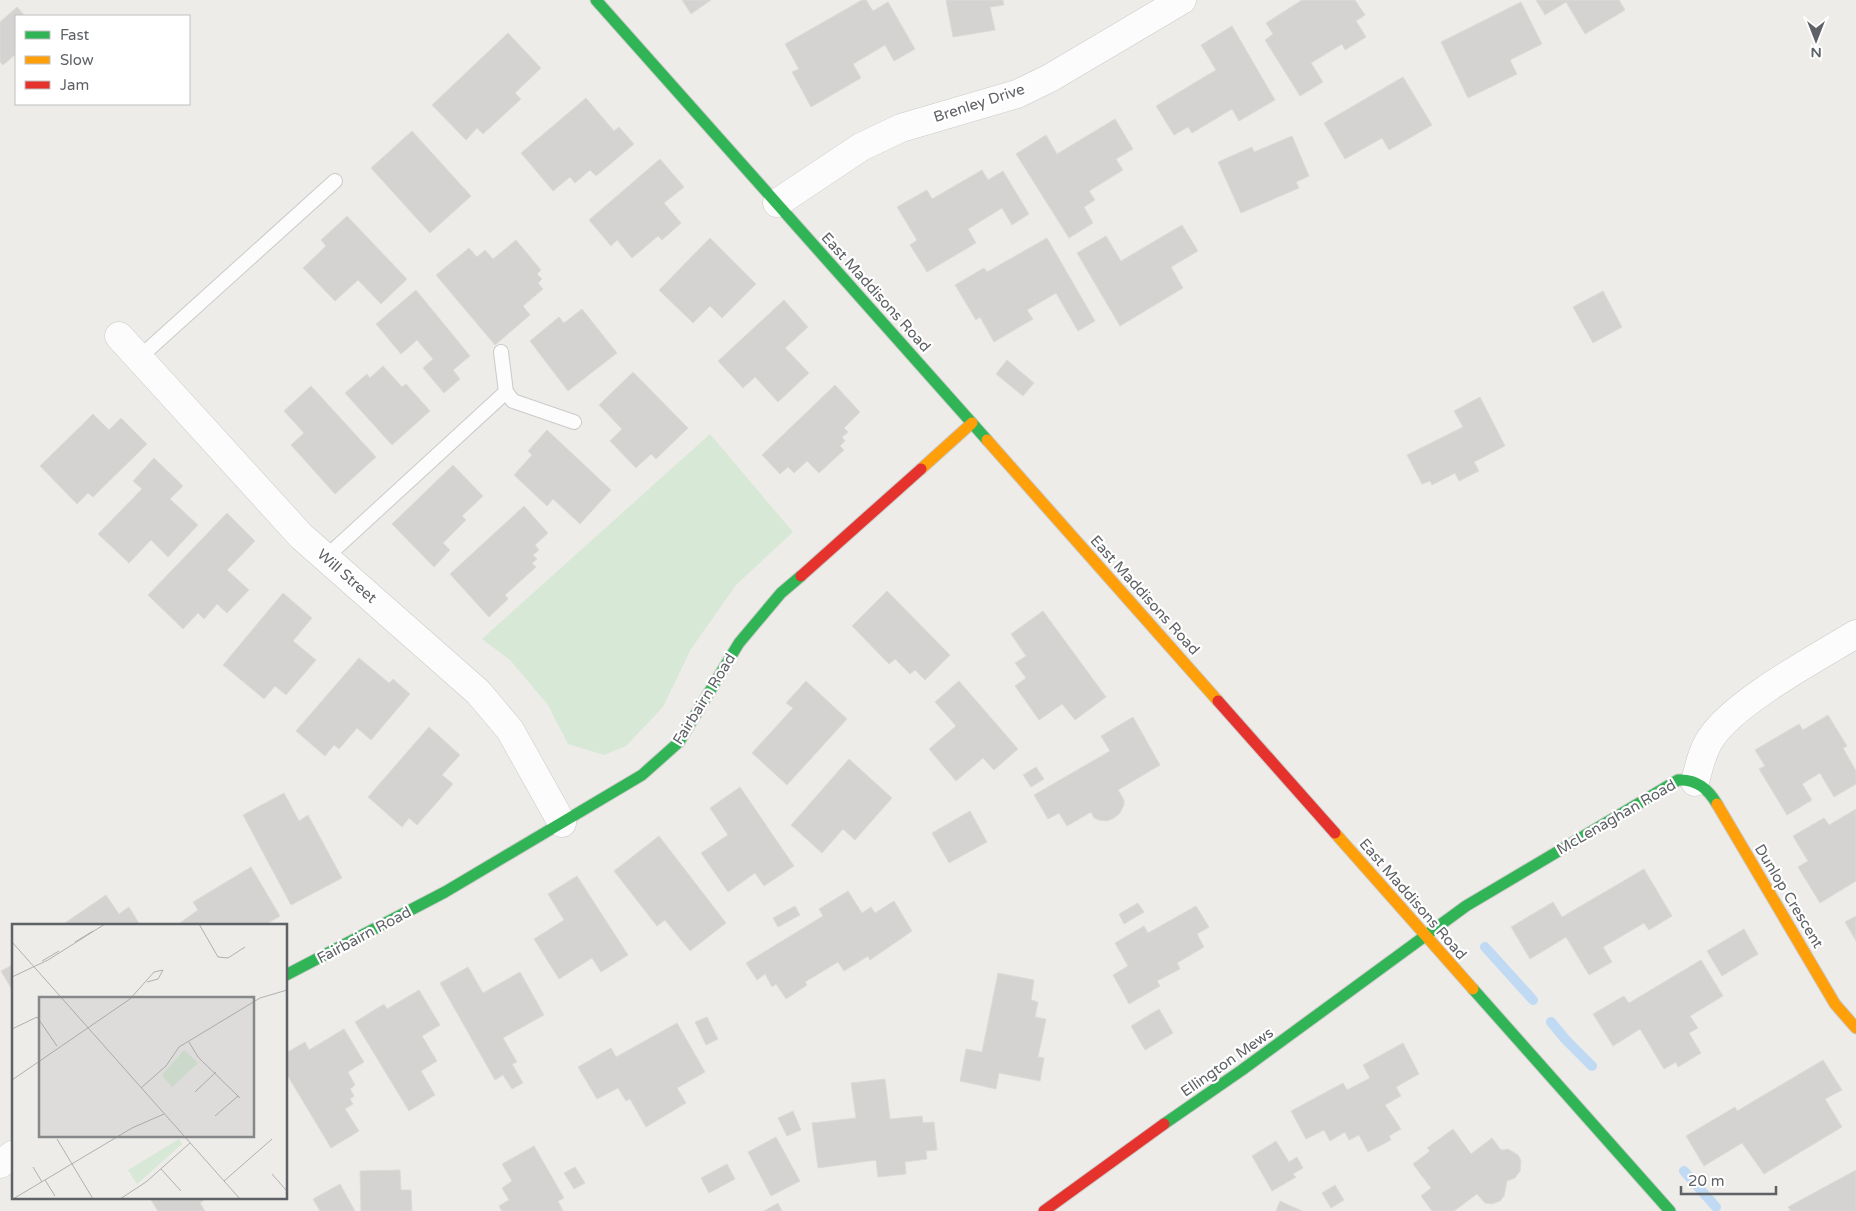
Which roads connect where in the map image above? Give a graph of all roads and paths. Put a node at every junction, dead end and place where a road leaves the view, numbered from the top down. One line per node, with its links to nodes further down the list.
1 (596, 0): 4 (street, East Maddisons Road)
2 (1182, 0): 4 (street, Brenley Drive)
3 (335, 181): 7 (lane)
4 (777, 203): 10 (street, East Maddisons Road)
5 (120, 336): 7 (street, Will Street)
6 (501, 352): 8 (lane)
7 (140, 357): 11 (street, Will Street)
8 (506, 392): 9 (lane); 11 (lane)
9 (574, 422)
10 (972, 423): 14 (street, Fairbairn Road); 15 (street, East Maddisons Road)
11 (325, 558): 14 (street, Will Street)
12 (1856, 634): 13 (street, McLenaghan Road)
13 (1695, 782): 15 (street, McLenaghan Road); 17 (street, Dunlop Crescent)
14 (562, 823): 16 (street, Fairbairn Road)
15 (1425, 935): 20 (street, Ellington Mews); 21 (street, East Maddisons Road)
16 (288, 975)
17 (1856, 1028)
18 (12, 1155): 19 (street)
19 (0, 1164)
20 (1044, 1211)
21 (1670, 1211)

